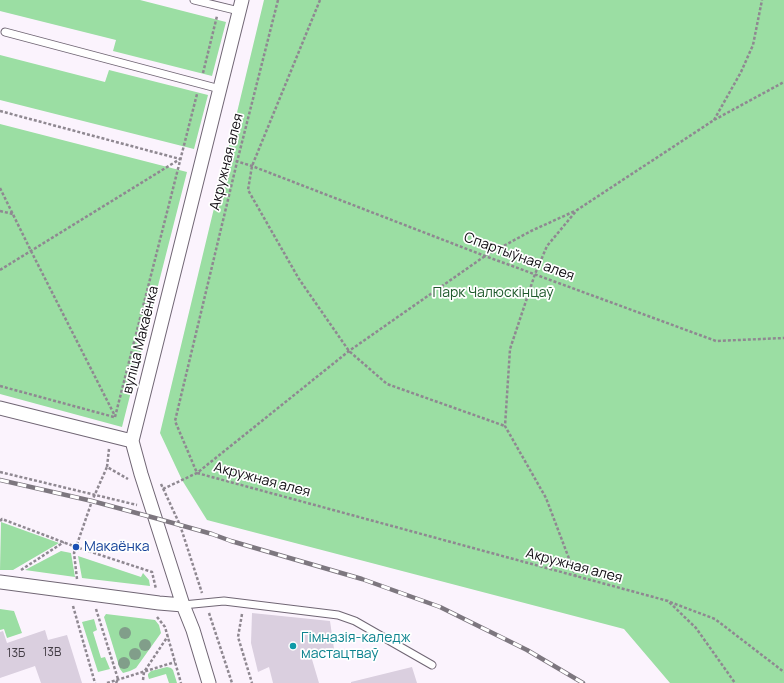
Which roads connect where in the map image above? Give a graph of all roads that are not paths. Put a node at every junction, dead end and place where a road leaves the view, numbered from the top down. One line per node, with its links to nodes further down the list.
1 (194, 0): 2 (lane)
2 (240, 6): 4 (street, вуліца Макаёнка)
3 (5, 32): 4 (lane)
4 (220, 89): 6 (street, вуліца Макаёнка)
5 (0, 408): 6 (street)
6 (132, 441): 8 (street, вуліца Макаёнка)
7 (0, 582): 8 (street)
8 (183, 605): 9 (lane); 10 (street, вуліца Макаёнка)
9 (432, 665)
10 (209, 683)

